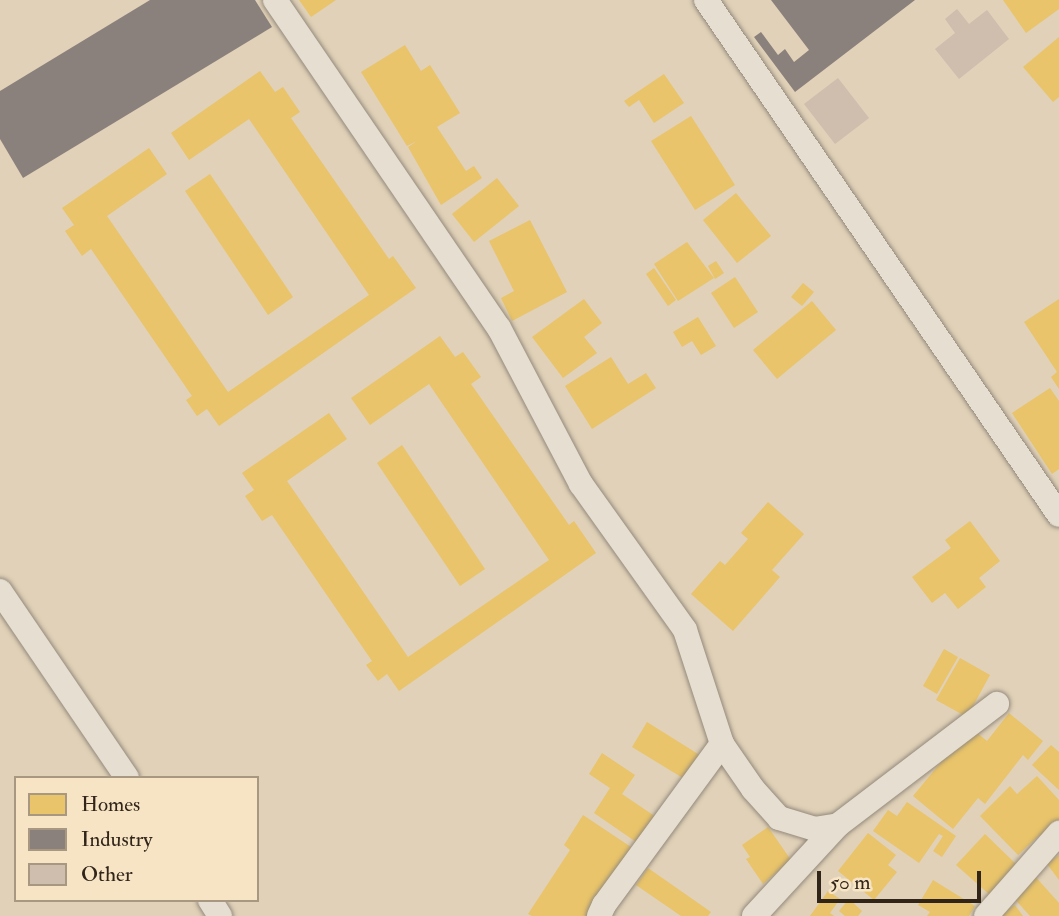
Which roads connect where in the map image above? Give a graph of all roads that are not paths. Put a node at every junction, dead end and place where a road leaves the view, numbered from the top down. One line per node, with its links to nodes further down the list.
1 (275, 0): 6 (street)
2 (706, 0): 3 (street)
3 (1059, 515)
4 (0, 591): 7 (street)
5 (997, 704): 8 (street)
6 (722, 744): 8 (street); 10 (street)
7 (126, 776)
8 (838, 825): 11 (street)
9 (1059, 834): 12 (street)
10 (599, 916)
11 (754, 916)
12 (986, 916)

